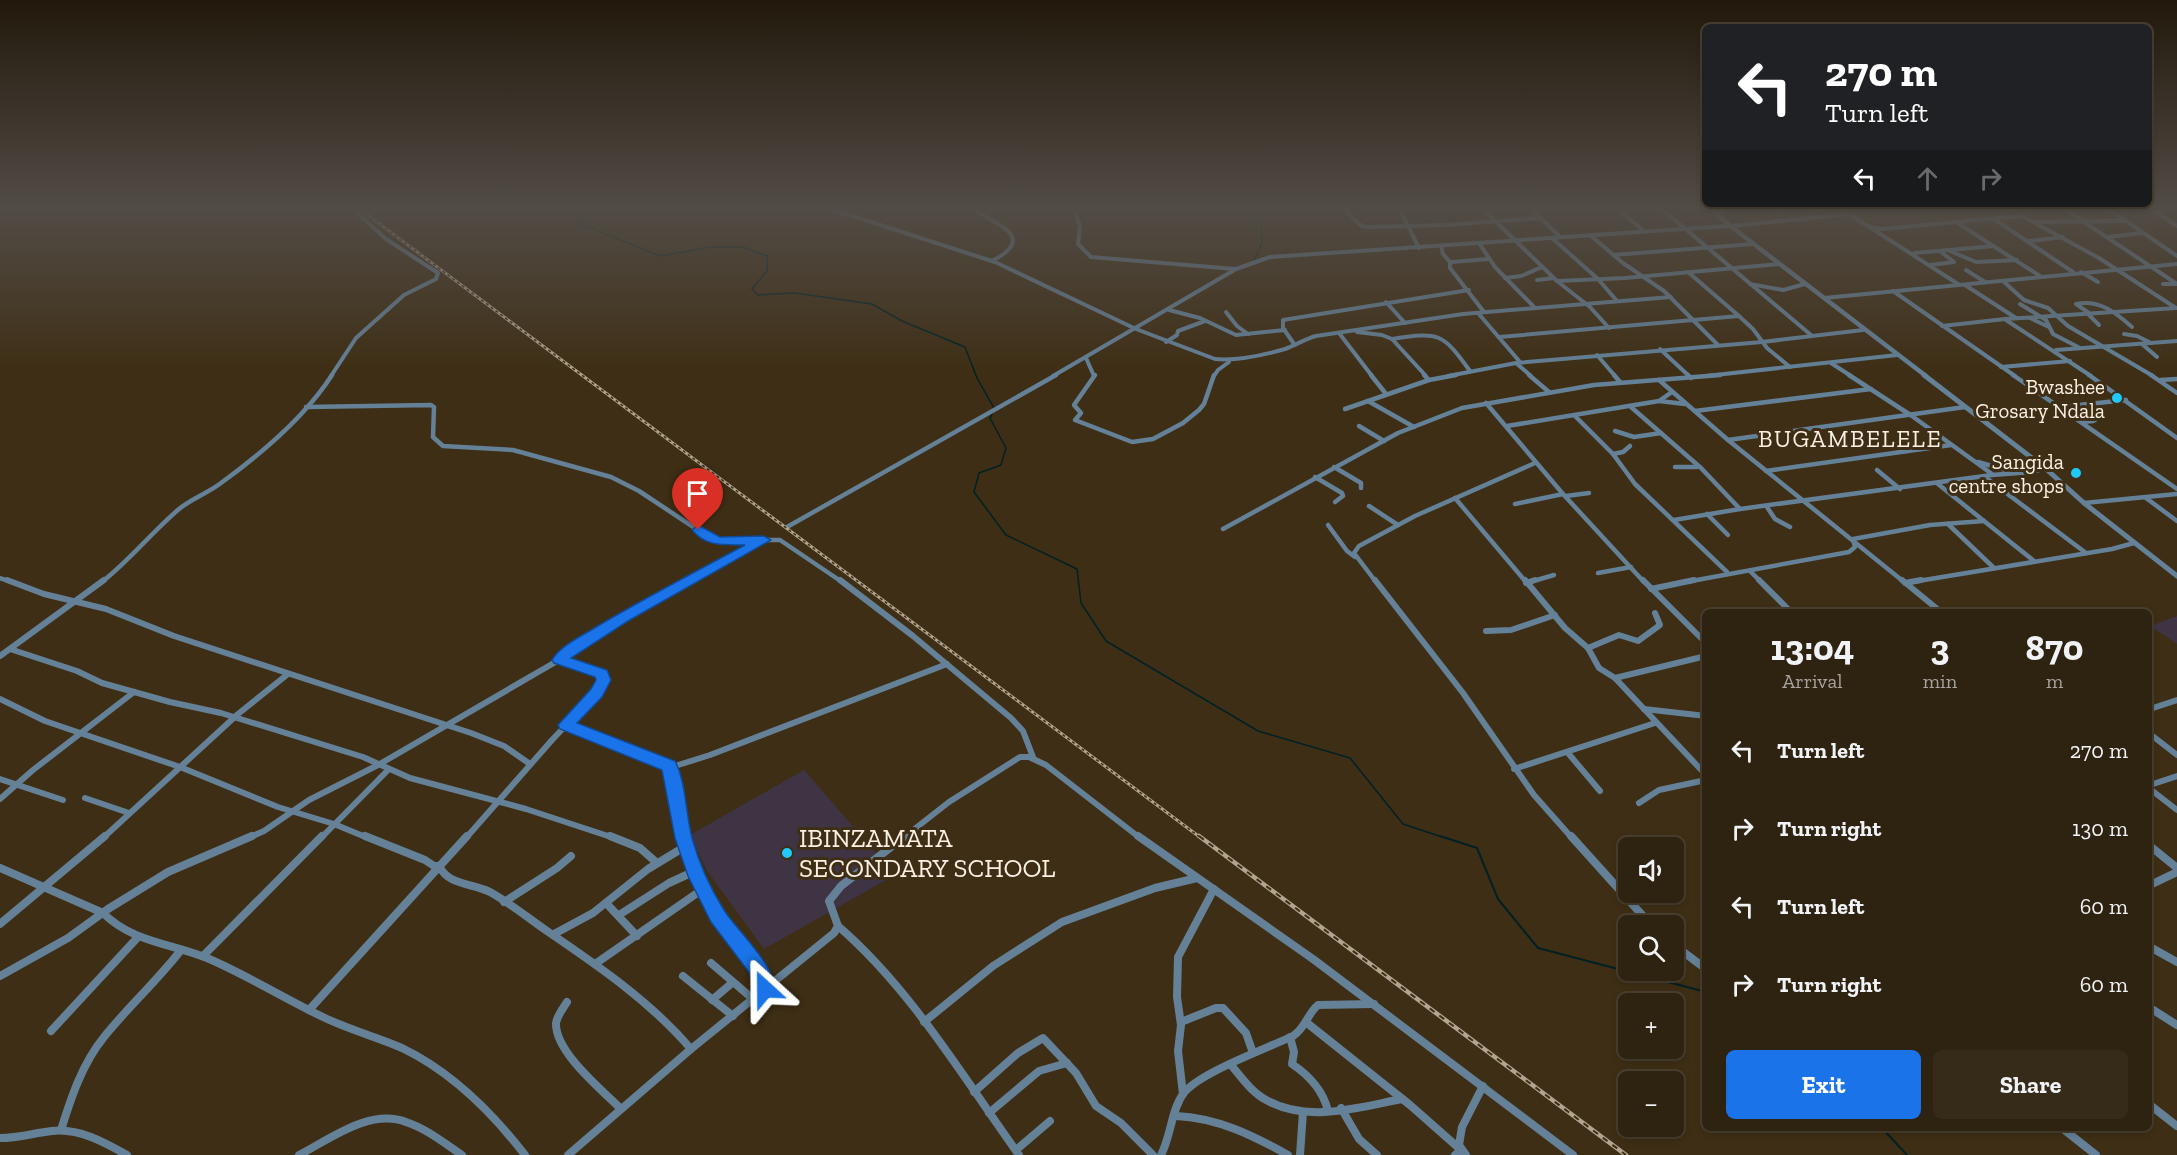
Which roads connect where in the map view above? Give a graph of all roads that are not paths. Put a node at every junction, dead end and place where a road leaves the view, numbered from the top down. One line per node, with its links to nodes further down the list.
1 (425, 264): 124 (street)
2 (998, 264): 74 (street)
3 (1179, 264): 21 (street)
4 (1251, 264): 21 (street)
5 (1451, 264): 42 (street)
6 (1493, 264): 29 (street)
7 (1539, 264): 19 (street)
8 (1581, 264): 31 (street)
9 (1625, 264): 27 (street)
10 (1725, 264): 22 (street)
11 (1779, 264): 22 (street); 40 (street)
12 (1938, 264): 17 (street)
13 (2023, 264): 28 (street)
14 (2062, 264): 26 (street)
15 (2108, 264): 20 (street)
16 (2177, 264): 18 (street)
17 (1929, 265): 37 (street)
18 (2148, 266): 20 (street); 39 (street)
19 (1542, 267): 29 (street); 30 (street)
20 (2115, 268): 24 (street); 52 (street)
21 (1236, 269): 53 (street)
22 (1731, 269): 25 (street); 36 (street)
23 (1966, 270): 35 (street)
24 (2080, 271): 26 (street); 34 (street)
25 (1687, 272): 27 (street); 60 (street)
26 (2073, 272): 28 (street)
27 (1642, 276): 31 (street); 44 (street)
28 (2040, 276): 33 (street)
29 (1505, 278): 51 (street)
30 (1555, 279): 31 (street); 32 (street); 48 (street)
31 (1598, 279): 46 (street)
32 (1537, 280)
33 (2003, 281): 35 (street); 62 (street)
34 (2098, 282)
35 (1986, 283): 41 (street)
36 (1748, 284): 40 (street); 76 (street)
37 (1958, 284): 41 (street); 43 (street)
38 (2163, 284): 39 (street)
39 (2177, 284)
40 (1805, 285): 45 (street)
41 (1965, 285): 63 (street)
42 (1469, 290): 47 (street); 55 (street)
43 (1893, 291): 45 (street); 70 (street)
44 (1671, 297): 46 (street); 66 (street)
45 (1824, 298): 77 (street)
46 (1617, 301): 48 (street)
47 (1386, 302): 68 (street); 75 (street)
48 (1585, 303): 51 (street); 73 (street)
49 (2020, 304): 61 (street)
50 (2076, 305): 57 (street); 58 (street); 59 (street)
51 (1535, 308): 55 (street)
52 (2177, 309): 57 (street)
53 (1169, 310): 67 (street); 74 (street)
54 (1226, 312): 82 (street)
55 (1484, 312): 56 (street)
56 (1478, 313): 68 (street); 84 (street)
57 (2115, 313): 58 (street); 72 (street)
58 (2089, 314): 59 (street); 69 (street)
59 (2077, 315): 62 (street)
60 (1739, 316): 66 (street); 88 (street)
61 (2041, 316): 62 (street); 64 (street); 71 (street)
62 (2056, 316): 93 (street)
63 (2017, 318): 64 (street); 65 (street)
64 (2028, 318): 71 (street)
65 (2005, 319): 70 (street); 96 (street)
66 (1693, 320): 73 (street); 92 (street)
67 (1205, 321): 82 (street); 87 (street)
68 (1405, 323): 78 (street)
69 (2099, 325)
70 (1941, 326): 105 (street)
71 (2049, 327): 95 (street)
72 (2132, 327)
73 (1609, 328): 84 (street)
74 (1136, 329): 87 (street); 100 (street)
75 (1285, 330): 82 (street); 90 (street)
76 (1805, 330): 80 (street); 83 (street)
77 (1863, 330): 80 (street); 97 (street)
78 (1348, 331): 79 (street); 85 (street)
79 (1339, 333): 90 (street); 118 (street)
80 (1825, 334): 83 (street)
81 (2124, 334): 89 (street)
82 (1250, 335)
83 (1811, 335): 88 (street)
84 (1499, 337): 103 (street)
85 (1392, 339): 107 (street); 110 (street)
86 (2177, 341): 89 (street)
87 (1166, 342): 101 (street)
88 (1762, 342): 92 (street); 106 (street)
89 (2153, 343): 91 (street)
90 (1294, 344): 101 (street)
91 (2142, 344): 93 (street); 99 (street)
92 (1718, 345): 94 (street)
93 (2106, 348): 95 (street); 112 (street)
94 (1660, 349): 98 (street); 108 (street)
95 (2084, 349): 96 (street)
96 (2055, 350): 102 (street)
97 (1897, 355): 104 (street); 126 (street)
98 (1597, 356): 103 (street); 113 (street)
99 (2157, 357)
100 (1086, 358): 101 (street); 180 (street)
101 (1236, 358)
102 (2070, 361): 105 (street); 119 (street)
103 (1518, 363): 107 (street); 115 (street)
104 (1831, 363): 106 (street); 114 (street)
105 (2001, 367): 127 (street)
106 (1790, 368): 108 (street)
107 (1470, 371): 110 (street)
108 (1691, 378): 111 (street)
109 (2177, 379): 112 (street)
110 (1429, 380): 118 (street)
111 (1659, 380): 113 (street); 116 (street)
112 (2160, 380): 117 (street)
113 (1620, 382): 115 (street)
114 (1871, 389): 129 (street); 131 (street)
115 (1549, 392): 122 (street)
116 (1672, 392): 121 (street); 123 (street)
117 (2177, 393)
118 (1386, 394): 120 (street)
119 (2126, 400): 127 (street); 139 (street)
120 (1368, 401): 128 (street); 136 (street)
121 (1659, 401): 123 (street); 125 (street)
122 (1486, 403): 135 (street); 136 (street)
123 (1687, 404): 129 (street)
124 (306, 407): 185 (street); 203 (street)
125 (1631, 407): 130 (street); 138 (street)
126 (1965, 407): 131 (street); 150 (street)
127 (2060, 407): 133 (street)
128 (1345, 409)
129 (1695, 411): 140 (street)
130 (1575, 416): 135 (street); 144 (street)
131 (1912, 416): 140 (street); 142 (street)
132 (2101, 416): 133 (street)
133 (2081, 422): 160 (street)
134 (1359, 426): 141 (street)
135 (1508, 426): 146 (street)
136 (1414, 427): 141 (street)
137 (1615, 431): 138 (street)
138 (1661, 433): 149 (street)
139 (2177, 438)
140 (1728, 440): 152 (street)
141 (1384, 441): 147 (street)
142 (1951, 445): 145 (street); 152 (street)
143 (1630, 446): 144 (street)
144 (1613, 454): 174 (street)
145 (1973, 461): 153 (street); 154 (street)
146 (1535, 463): 163 (street); 164 (street)
147 (1334, 467): 155 (street); 158 (street)
148 (1675, 467): 149 (street)
149 (1701, 468): 172 (street)
150 (2045, 468): 153 (street); 168 (street)
151 (1877, 470): 159 (street)
152 (1766, 471): 166 (street)
153 (2016, 472): 154 (street)
154 (1992, 475): 156 (street)
155 (1316, 477): 167 (street); 182 (street)
156 (1985, 477): 157 (street); 189 (street)
157 (1938, 484): 159 (street); 175 (street)
158 (1361, 488)
159 (1900, 489): 166 (street)
160 (2177, 489)
161 (1589, 493): 163 (street)
162 (2177, 494): 165 (street)
163 (1564, 495): 169 (street); 192 (street)
164 (1455, 498): 179 (street); 200 (street)
165 (2146, 498): 168 (street); 176 (street)
166 (1803, 500): 171 (street); 184 (street)
167 (1335, 502)
168 (2084, 503): 186 (street)
169 (1515, 504)
170 (1369, 506): 179 (street)
171 (1767, 507): 172 (street); 181 (street)
172 (1740, 509): 173 (street)
173 (1707, 514): 174 (street); 183 (street)
174 (1674, 520): 196 (street)
175 (1984, 521): 177 (street); 191 (street)
176 (2177, 521)
177 (1948, 524): 184 (street); 193 (street)
178 (1328, 525): 190 (street)
179 (1398, 525): 190 (street)
180 (787, 527)
181 (1790, 527)
182 (1223, 529)
183 (1728, 535)
184 (1853, 539): 187 (street); 188 (street)
185 (764, 540): 214 (street); 215 (street)
186 (2134, 543): 189 (street); 198 (street)
187 (1852, 550): 188 (street); 194 (street)
188 (1866, 552): 201 (street)
189 (2086, 554): 191 (street)
190 (1357, 558): 237 (street)
191 (2035, 561): 193 (street)
192 (1631, 567): 195 (street); 202 (street)
193 (1994, 568): 201 (street)
194 (1750, 571): 196 (street); 204 (street)
195 (1598, 573)
196 (1728, 573): 202 (street)
197 (1554, 575): 200 (street)
198 (2177, 576)
199 (0, 578): 203 (street)
200 (1526, 583): 207 (street)
201 (1905, 583): 205 (street)
202 (1651, 589): 209 (street)
203 (77, 602): 211 (street); 216 (street)
204 (1788, 609)
205 (1937, 609)
206 (1655, 613): 210 (street)
207 (1555, 615): 208 (street); 210 (street)
208 (1486, 632)
209 (1702, 638)
210 (1588, 648): 217 (street)
211 (10, 649): 212 (street); 218 (street)
212 (0, 656)
213 (1702, 657): 217 (street)
214 (559, 660): 226 (street); 227 (street)
215 (947, 664): 232 (street); 236 (street)
216 (288, 674): 224 (street); 227 (street)
217 (1615, 678): 222 (street)
218 (134, 692): 224 (street); 228 (street)
219 (0, 699): 228 (street)
220 (2177, 700): 221 (street)
221 (2152, 708)
222 (1644, 709): 223 (street); 225 (street)
223 (1702, 715)
224 (234, 718): 234 (street); 235 (street)
225 (1655, 723): 230 (street); 239 (street)
226 (566, 725): 233 (street); 236 (street)
227 (446, 726): 233 (street); 234 (street)
228 (80, 734): 235 (street); 243 (street)
229 (2152, 736): 231 (street)
230 (1568, 753): 237 (street); 246 (street)
231 (2177, 755)
232 (1033, 757): 264 (street); 275 (street)
233 (530, 764): 250 (street)
234 (378, 765): 238 (street); 253 (street)
235 (180, 766): 253 (street); 254 (street)
236 (670, 766): 256 (street)
237 (1514, 769): 273 (street)
238 (388, 770): 250 (street); 255 (street)
239 (1702, 771)
240 (2177, 776): 244 (street)
241 (0, 779): 243 (street)
242 (1702, 781): 251 (street)
243 (16, 784): 248 (street); 249 (street)
244 (2152, 786)
245 (2152, 789): 252 (street)
246 (1600, 791)
247 (85, 798): 254 (street)
248 (0, 799)
249 (63, 800)
250 (497, 802): 259 (street); 260 (street)
251 (1640, 804)
252 (2177, 810)
253 (293, 812): 255 (street); 271 (street)
254 (129, 813): 266 (street)
255 (334, 824): 260 (street); 282 (street)
256 (686, 846): 259 (street); 262 (street)
257 (2152, 848): 263 (street)
258 (571, 855): 269 (street)
259 (657, 863): 270 (street)
260 (440, 866): 269 (street); 296 (street)
261 (0, 868): 266 (street)
262 (695, 870): 267 (street); 272 (street)
263 (2177, 870): 265 (street)
264 (1198, 878): 268 (street); 298 (street)
265 (2152, 884)
266 (45, 887): 271 (street); 274 (street)
267 (703, 889): 277 (street); 290 (street)
268 (1214, 889): 294 (street); 299 (street)
269 (504, 902): 276 (street)
270 (606, 903): 272 (street); 276 (street)
271 (103, 912): 278 (street); 287 (street)
272 (619, 915): 277 (street)
273 (1642, 915)
274 (0, 924)
275 (838, 926): 290 (street); 298 (street)
276 (554, 934): 285 (street)
277 (637, 936): 285 (street)
278 (138, 937): 280 (street); 302 (street)
279 (2152, 948): 283 (street)
280 (181, 950): 282 (street); 321 (street)
281 (1684, 952): 286 (street)
282 (203, 956): 296 (street)
283 (2177, 962)
284 (711, 963): 289 (street)
285 (595, 964): 304 (street)
286 (1702, 966)
287 (0, 976)
288 (683, 976): 292 (street)
289 (732, 983): 291 (street); 292 (street)
290 (765, 989): 291 (street)
291 (753, 999): 297 (street)
292 (712, 1000): 297 (street)
293 (567, 1002): 314 (street)
294 (1374, 1004): 301 (street); 308 (street)
295 (2152, 1009): 300 (street)
296 (309, 1010): 330 (street)
297 (733, 1016): 304 (street)
298 (924, 1022): 309 (street)
299 (1181, 1022): 305 (street); 310 (street)
300 (2177, 1025)
301 (1306, 1026): 303 (street); 311 (street)
302 (51, 1031)
303 (1290, 1037): 305 (street); 315 (street)
304 (691, 1049): 314 (street)
305 (1253, 1053): 307 (street)
306 (1067, 1063): 309 (street); 317 (street); 332 (street)
307 (1231, 1065): 310 (street); 316 (street)
308 (1483, 1086): 327 (street); 337 (street)
309 (974, 1092): 317 (street)
310 (1183, 1094): 318 (street)
311 (1402, 1099): 313 (street); 327 (street)
312 (2152, 1107): 320 (street)
313 (1341, 1108): 315 (street); 336 (street)
314 (621, 1109): 331 (street)
315 (1328, 1111): 316 (street)
316 (1303, 1112): 335 (street)
317 (988, 1113): 325 (street)
318 (1176, 1116): 333 (street); 334 (street)
319 (1050, 1121): 325 (street)
320 (2177, 1126)
321 (61, 1130): 323 (street); 328 (street)
322 (2066, 1131): 338 (street)
323 (0, 1138)
324 (318, 1150): 326 (street); 329 (street)
325 (1018, 1152)
326 (459, 1154)
327 (1461, 1154)
328 (127, 1155)
329 (299, 1155)
330 (525, 1155)
331 (568, 1155)
332 (1153, 1155)
333 (1161, 1155)
334 (1288, 1155)
335 (1300, 1155)
336 (1377, 1155)
337 (1573, 1155)
338 (2096, 1155)

